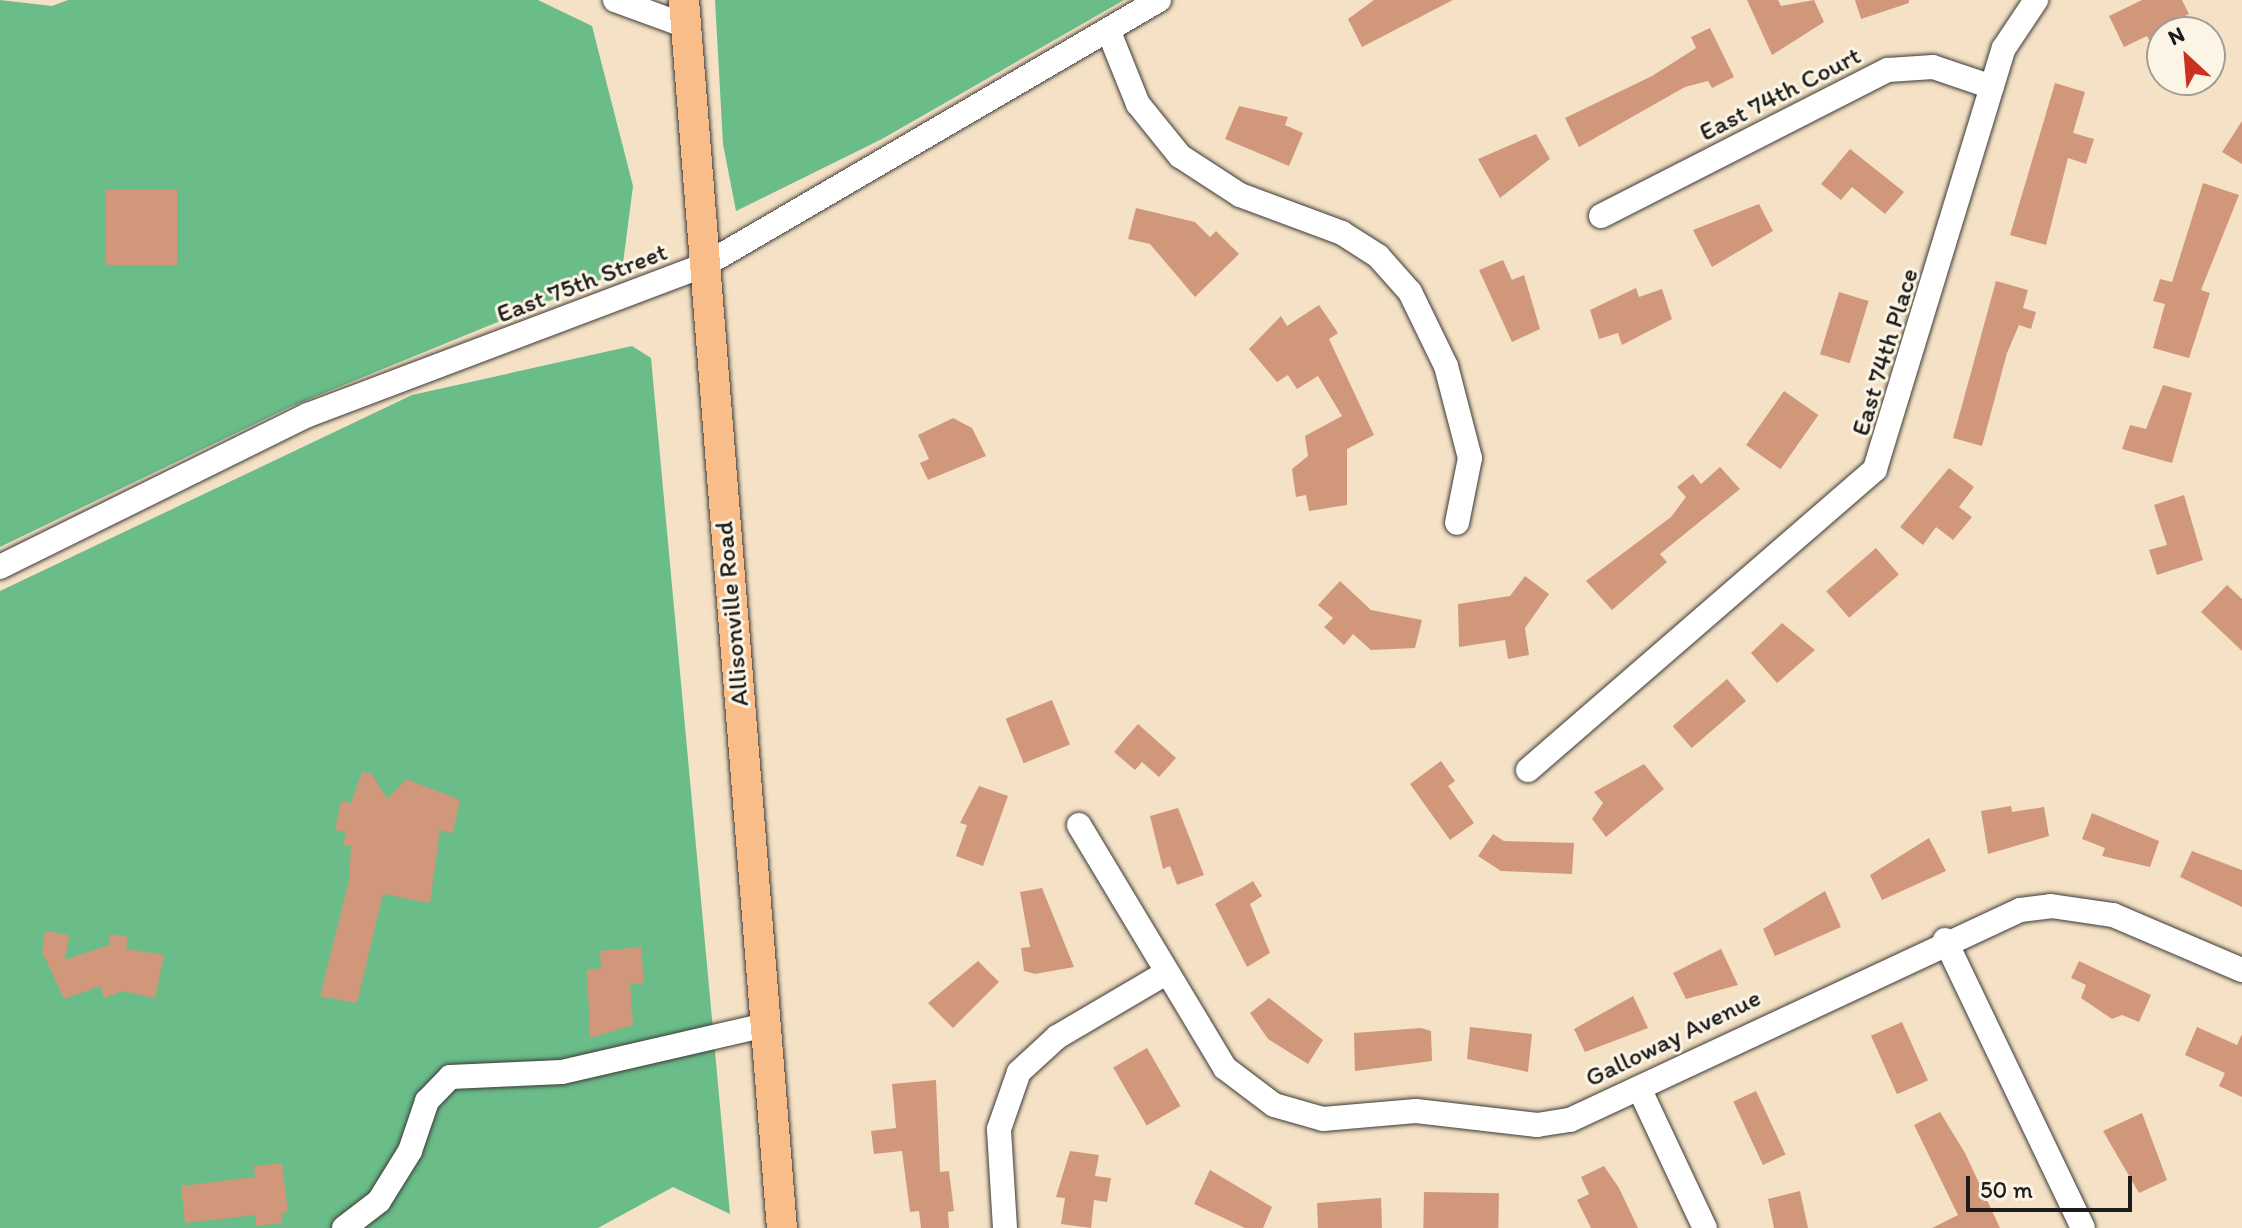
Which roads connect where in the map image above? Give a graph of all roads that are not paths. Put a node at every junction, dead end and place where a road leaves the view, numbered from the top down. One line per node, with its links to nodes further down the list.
1 (615, 0): 4 (street)
2 (1159, 0): 5 (street, East 75th Street)
3 (2036, 0): 6 (street, East 74th Place)
4 (685, 13): 8 (main road, Allisonville Road)
5 (1109, 32): 8 (street, East 75th Street); 9 (street)
6 (1992, 87): 7 (street, East 74th Court); 11 (street, East 74th Place)
7 (1601, 216)
8 (703, 266): 10 (street, East 75th Street); 16 (main road, Allisonville Road)
9 (1457, 523)
10 (0, 567)
11 (1528, 770)
12 (1079, 825): 15 (street, Galloway Avenue)
13 (1945, 940): 14 (street, Galloway Avenue); 17 (street, Galloway Avenue); 22 (street)
14 (2242, 970)
15 (1166, 973): 17 (street, Galloway Avenue); 20 (street)
16 (765, 1025): 18 (street); 19 (main road, Allisonville Road)
17 (1639, 1088): 21 (street)
18 (344, 1228)
19 (782, 1228)
20 (1005, 1228)
21 (1705, 1228)
22 (2083, 1228)

